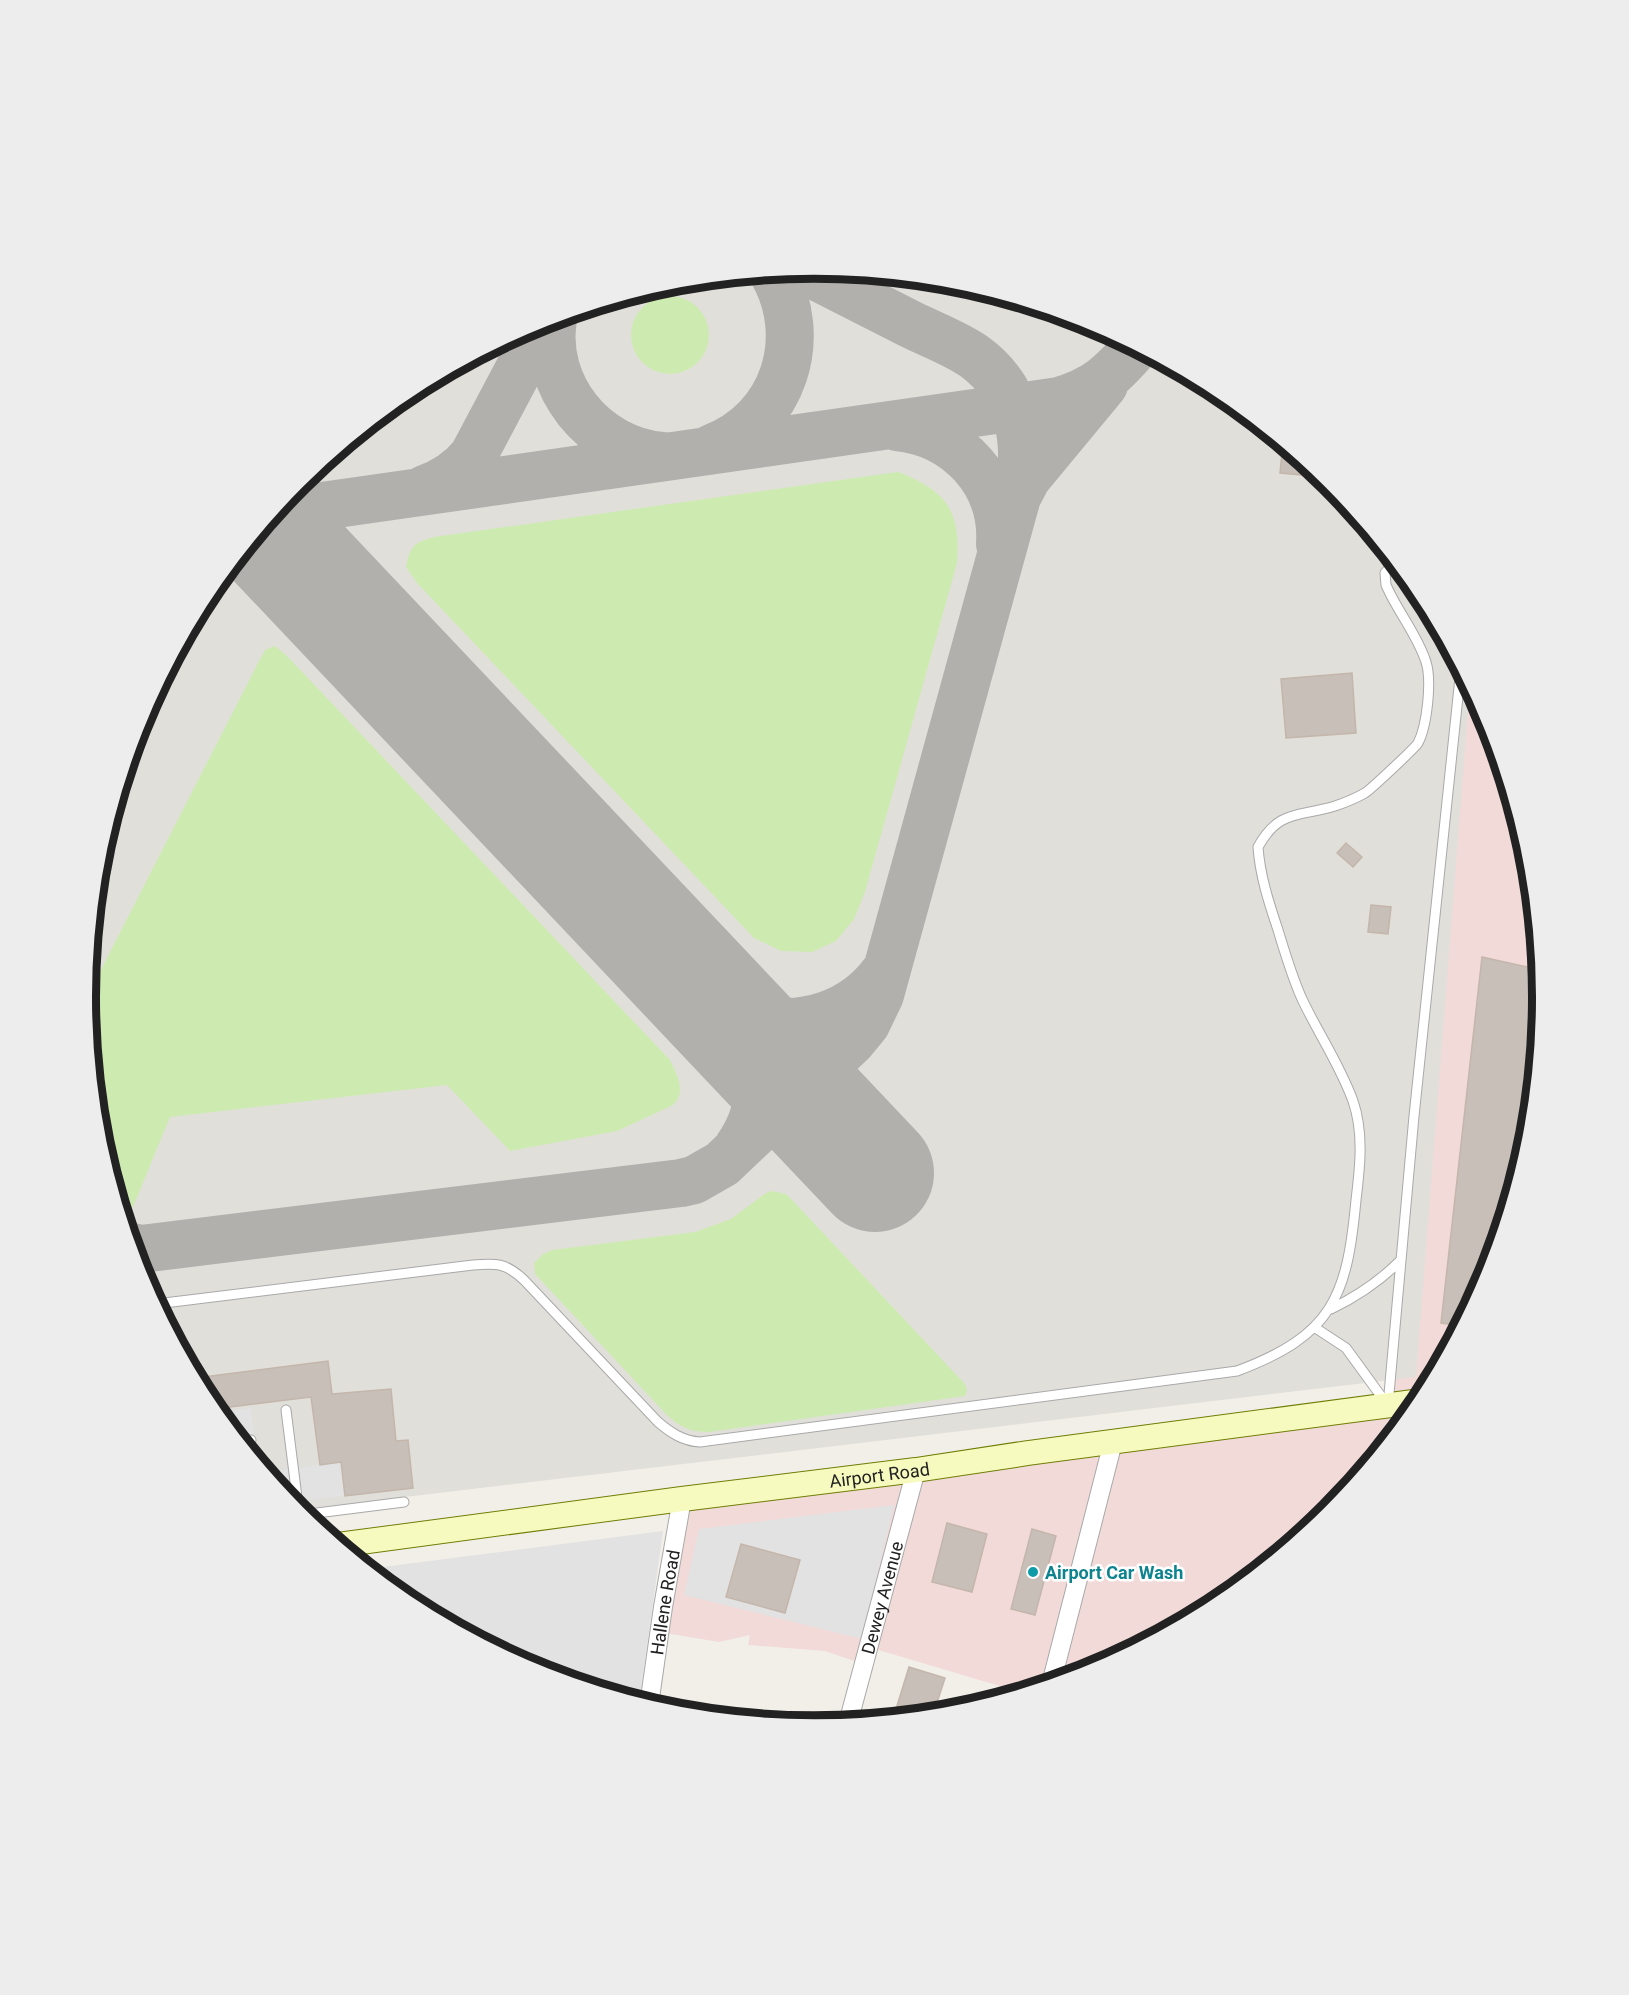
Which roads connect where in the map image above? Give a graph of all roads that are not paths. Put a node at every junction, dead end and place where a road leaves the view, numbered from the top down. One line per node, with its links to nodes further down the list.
1 (1390, 567): 5 (lane)
2 (1460, 681): 3 (lane)
3 (1401, 1260): 5 (lane); 8 (lane)
4 (165, 1303): 6 (lane)
5 (1329, 1310): 6 (lane)
6 (1314, 1327): 8 (lane)
7 (1408, 1403): 8 (main road, Airport Road)
8 (1388, 1405): 10 (main road, Airport Road)
9 (286, 1410): 12 (lane)
10 (1113, 1442): 11 (main road, Airport Road); 17 (street)
11 (916, 1470): 13 (main road, Airport Road); 19 (street, Dewey Avenue)
12 (298, 1497)
13 (682, 1499): 16 (main road, Airport Road); 18 (street, Hallene Road)
14 (404, 1502): 15 (lane)
15 (313, 1512)
16 (348, 1544)
17 (1053, 1675)
18 (650, 1697)
19 (850, 1714)

